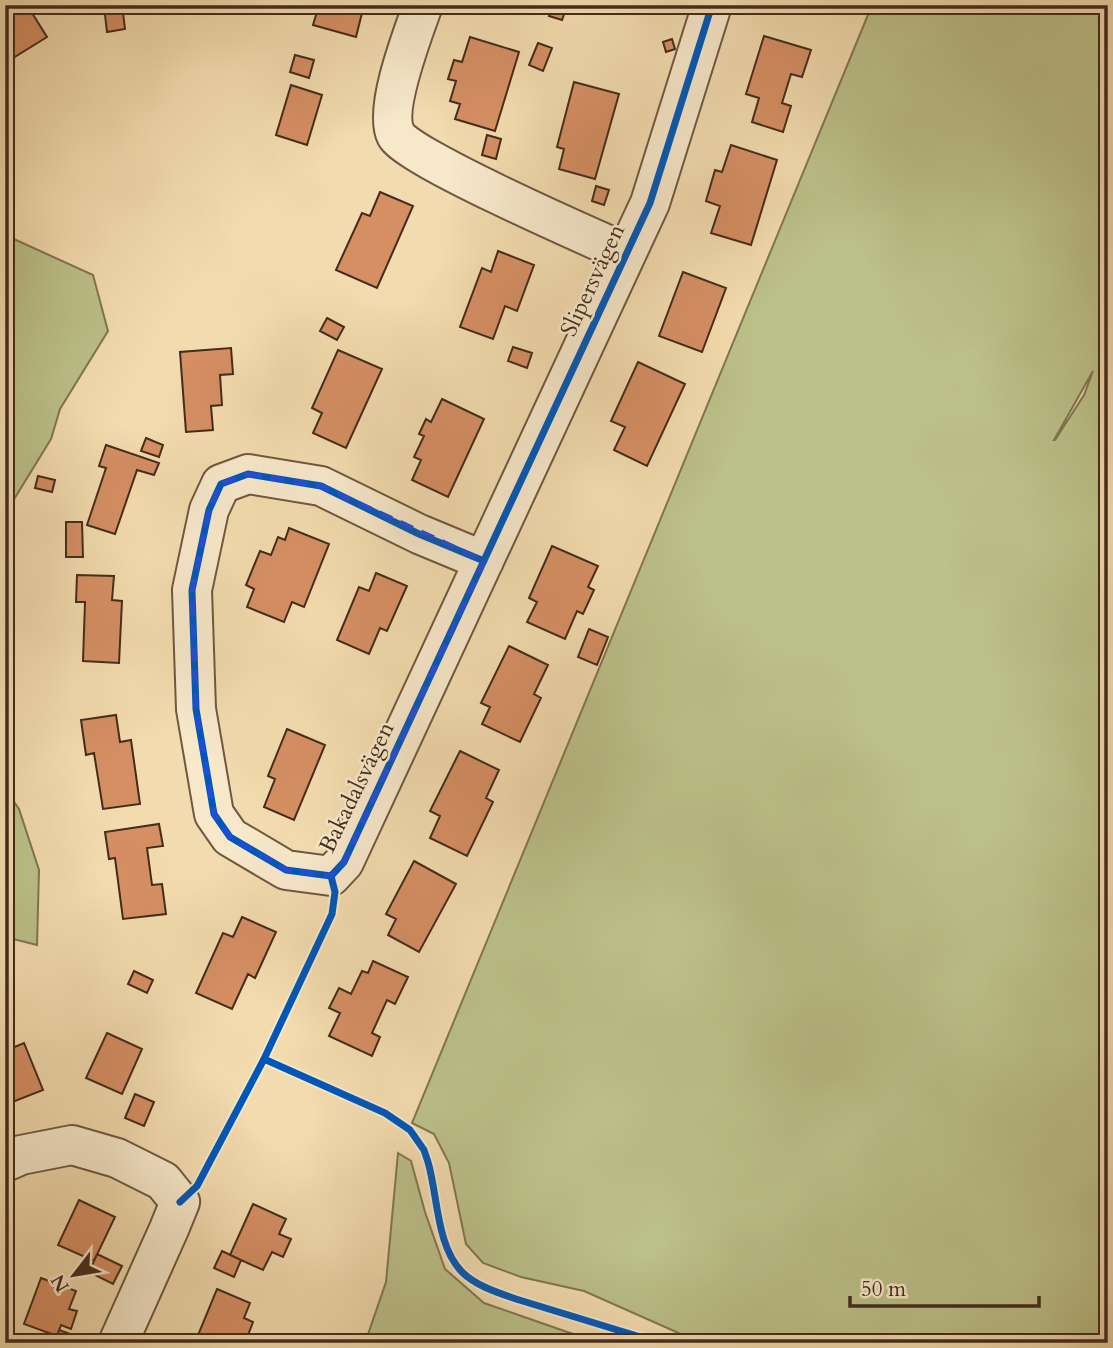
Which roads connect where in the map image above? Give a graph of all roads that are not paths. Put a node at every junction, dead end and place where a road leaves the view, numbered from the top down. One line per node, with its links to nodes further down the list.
1 (423, 5): 3 (street, Slipersvägen)
2 (712, 5): 3 (street, Slipersvägen)
3 (626, 253): 4 (street, Slipersvägen)
4 (484, 561): 4 (street, Bakadalsvägen)
5 (5, 1162): 6 (street)
6 (118, 1343)

